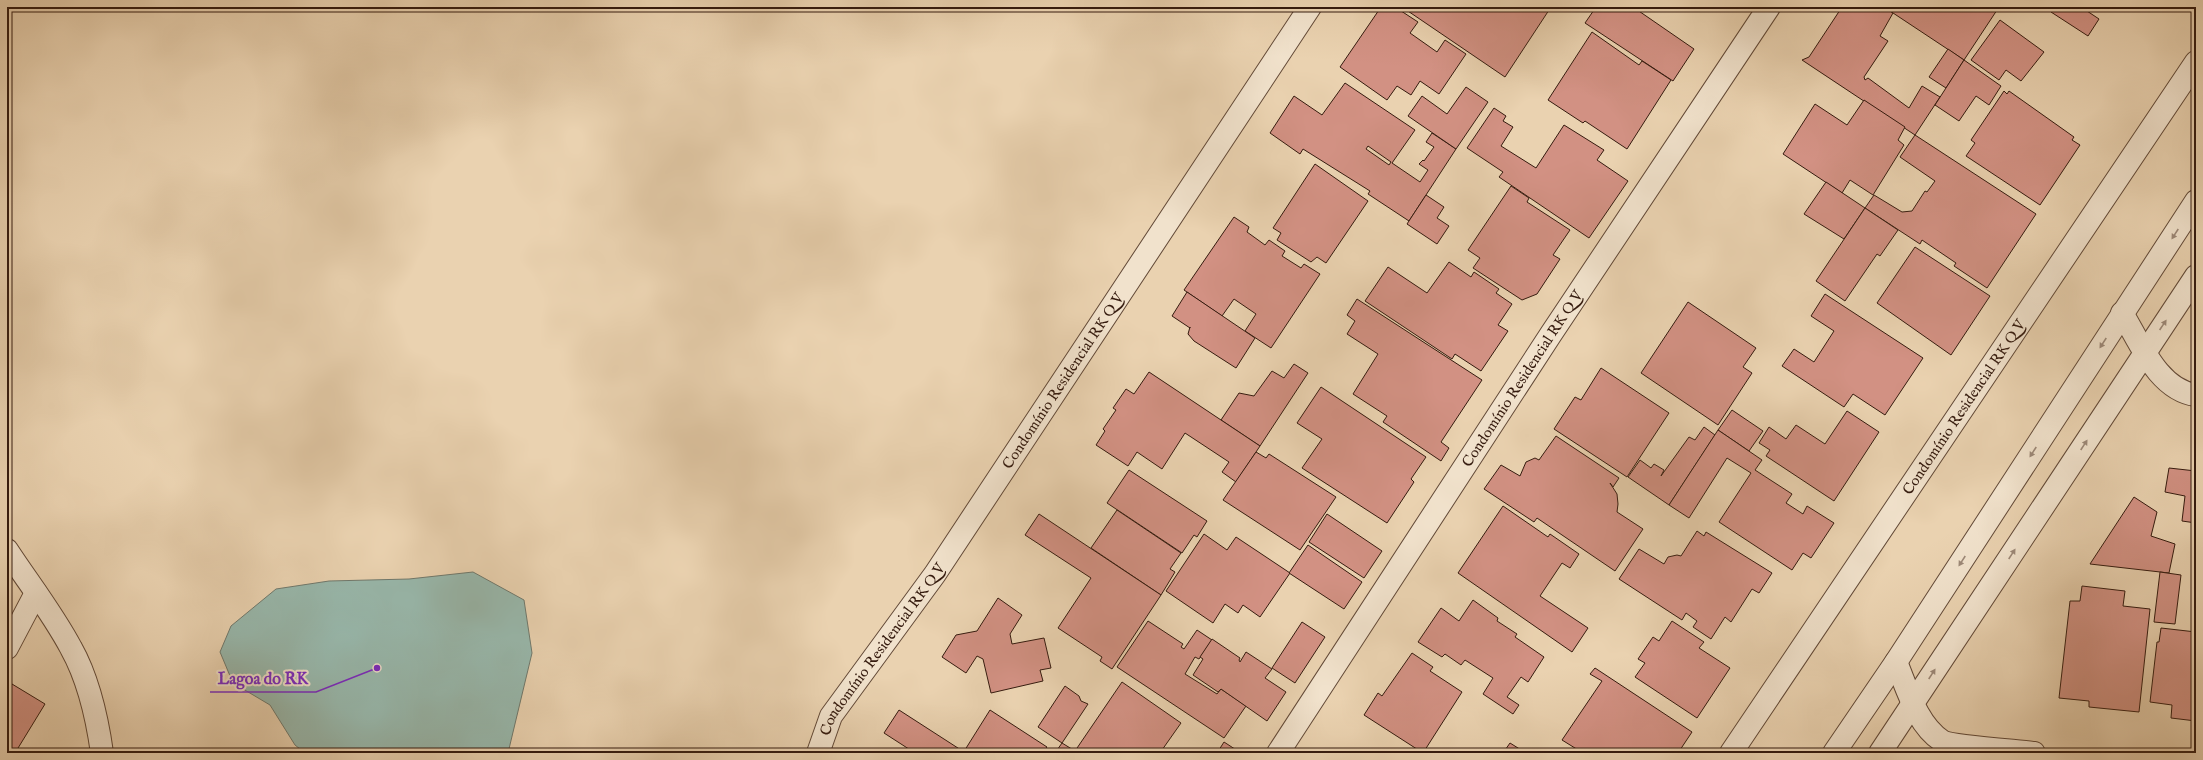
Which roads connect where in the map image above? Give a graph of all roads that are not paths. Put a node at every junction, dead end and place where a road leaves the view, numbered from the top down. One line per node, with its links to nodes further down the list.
1 (1310, 7): 15 (street, Condomínio Residencial RK Q V)
2 (1769, 7): 16 (street, Condomínio Residencial RK Q V)
3 (2196, 62): 17 (street, Condomínio Residencial RK Q V)
4 (2196, 201): 6 (street, one-way to 6)
5 (2196, 276): 7 (street, one-way to 5)
6 (2122, 313): 7 (street); 12 (street, one-way to 12)
7 (2146, 352): 8 (street); 13 (street, one-way to 7)
8 (2196, 394)
9 (7, 550): 10 (street)
10 (36, 593): 11 (street); 14 (street)
11 (7, 648)
12 (1896, 662): 13 (street); 18 (street)
13 (1913, 703): 19 (street); 20 (street)
14 (102, 753)
15 (818, 753)
16 (1278, 753)
17 (1732, 753)
18 (1834, 753)
19 (1880, 753)
20 (2034, 753)

